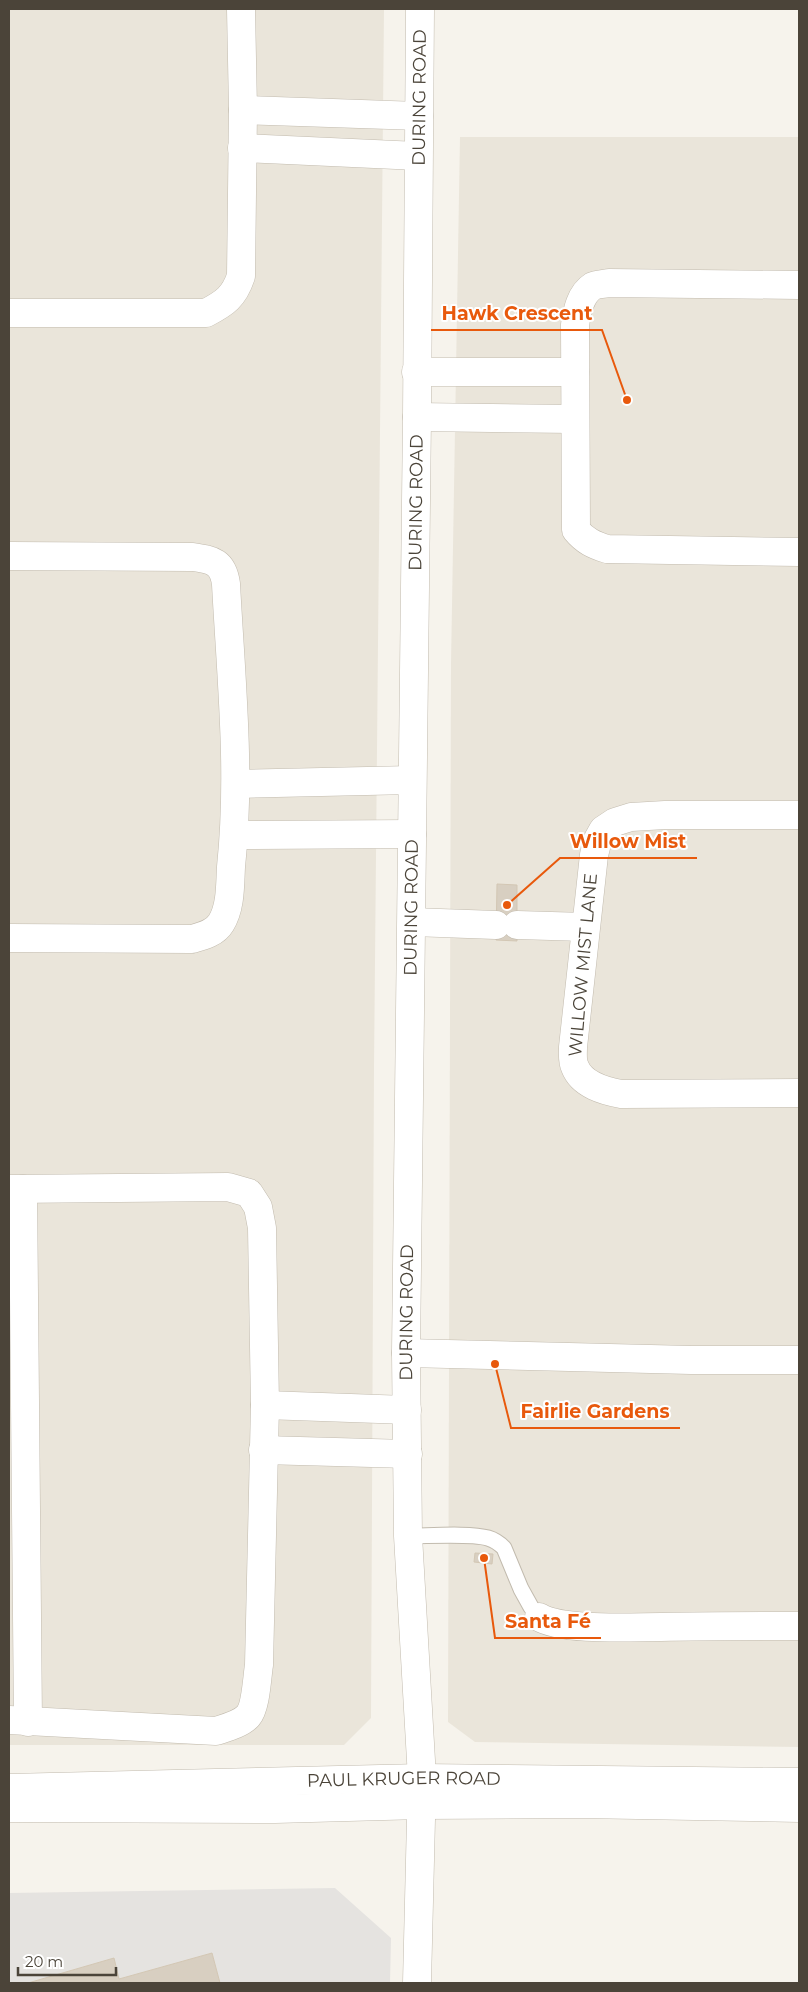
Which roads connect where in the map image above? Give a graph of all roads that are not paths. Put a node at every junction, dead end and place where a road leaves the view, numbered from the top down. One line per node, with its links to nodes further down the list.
1 (241, 9): 3 (street)
2 (420, 9): 4 (street, DURING ROAD)
3 (243, 110): 4 (street); 5 (street)
4 (419, 116): 6 (street, DURING ROAD)
5 (242, 148): 6 (street); 8 (street)
6 (418, 156): 9 (street, DURING ROAD)
7 (799, 285): 10 (street)
8 (9, 314)
9 (416, 372): 10 (street); 11 (street, DURING ROAD)
10 (575, 372): 12 (street)
11 (417, 417): 12 (street); 15 (street, DURING ROAD)
12 (574, 419): 13 (street)
13 (799, 552)
14 (9, 556): 16 (street)
15 (412, 780): 16 (street); 18 (street, DURING ROAD)
16 (237, 784): 19 (street)
17 (799, 815): 21 (street, WILLOW MIST LANE)
18 (412, 834): 19 (street); 20 (street, DURING ROAD)
19 (234, 836): 22 (street)
20 (412, 922): 21 (street); 25 (street, DURING ROAD)
21 (585, 927): 23 (street, WILLOW MIST LANE)
22 (9, 938)
23 (799, 1093)
24 (16, 1189): 27 (street); 34 (street)
25 (406, 1353): 26 (street); 28 (street, DURING ROAD)
26 (799, 1360)
27 (265, 1405): 28 (street); 29 (street)
28 (407, 1410): 30 (street, DURING ROAD)
29 (264, 1450): 30 (street); 34 (street)
30 (408, 1454): 31 (street, DURING ROAD)
31 (408, 1536): 32 (lane); 35 (street, DURING ROAD)
32 (539, 1617): 33 (street)
33 (799, 1626)
34 (18, 1721)
35 (422, 1778): 36 (street, PAUL KRUGER ROAD); 37 (street, PAUL KRUGER ROAD); 38 (street, DURING ROAD)
36 (799, 1782)
37 (9, 1788)
38 (421, 1805): 39 (street, PAUL KRUGER ROAD); 40 (street, PAUL KRUGER ROAD); 41 (street, DURING ROAD)
39 (9, 1808)
40 (799, 1808)
41 (417, 1983)

